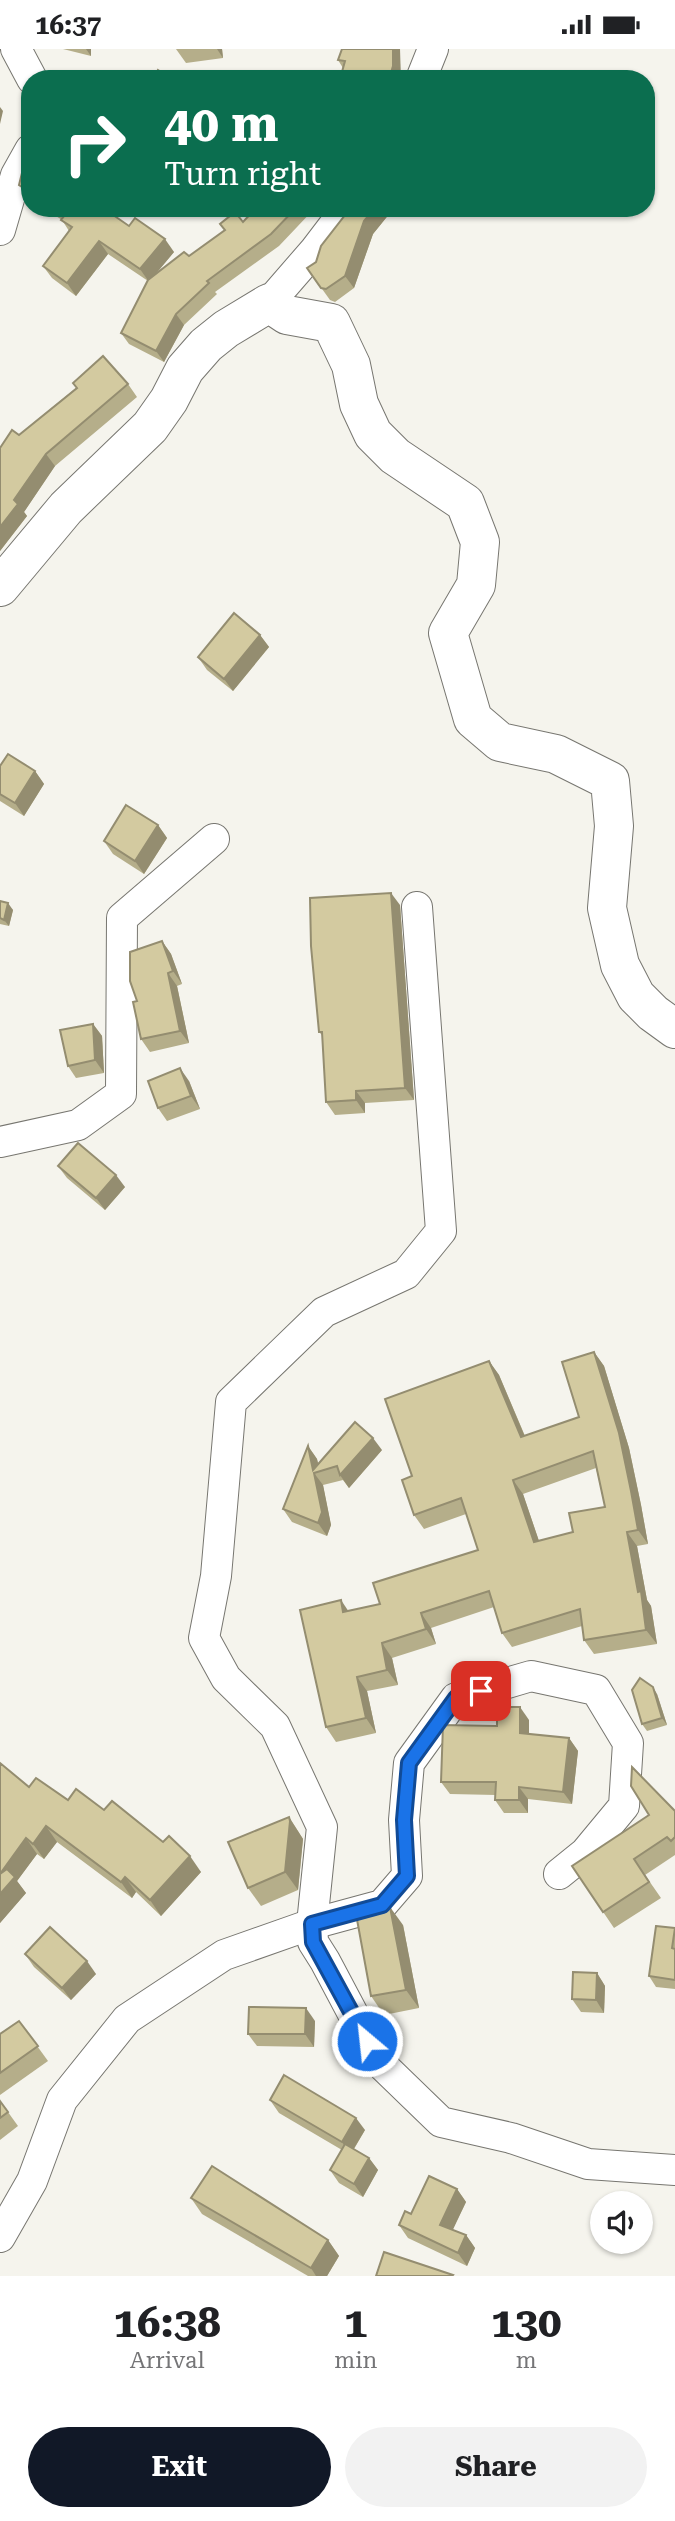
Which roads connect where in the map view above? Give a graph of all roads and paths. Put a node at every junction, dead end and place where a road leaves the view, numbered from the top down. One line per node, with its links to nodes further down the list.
1 (16, 49): 3 (street)
2 (433, 49): 4 (street)
3 (27, 70)
4 (425, 70)
5 (21, 166): 7 (street)
6 (340, 217): 8 (street)
7 (0, 230)
8 (269, 303): 9 (highway); 12 (highway)
9 (0, 587)
10 (214, 839): 13 (street)
11 (417, 907): 15 (street)
12 (675, 1029)
13 (0, 1142)
14 (559, 1874): 15 (street)
15 (312, 1924): 16 (street); 17 (street)
16 (675, 2170)
17 (0, 2237)

